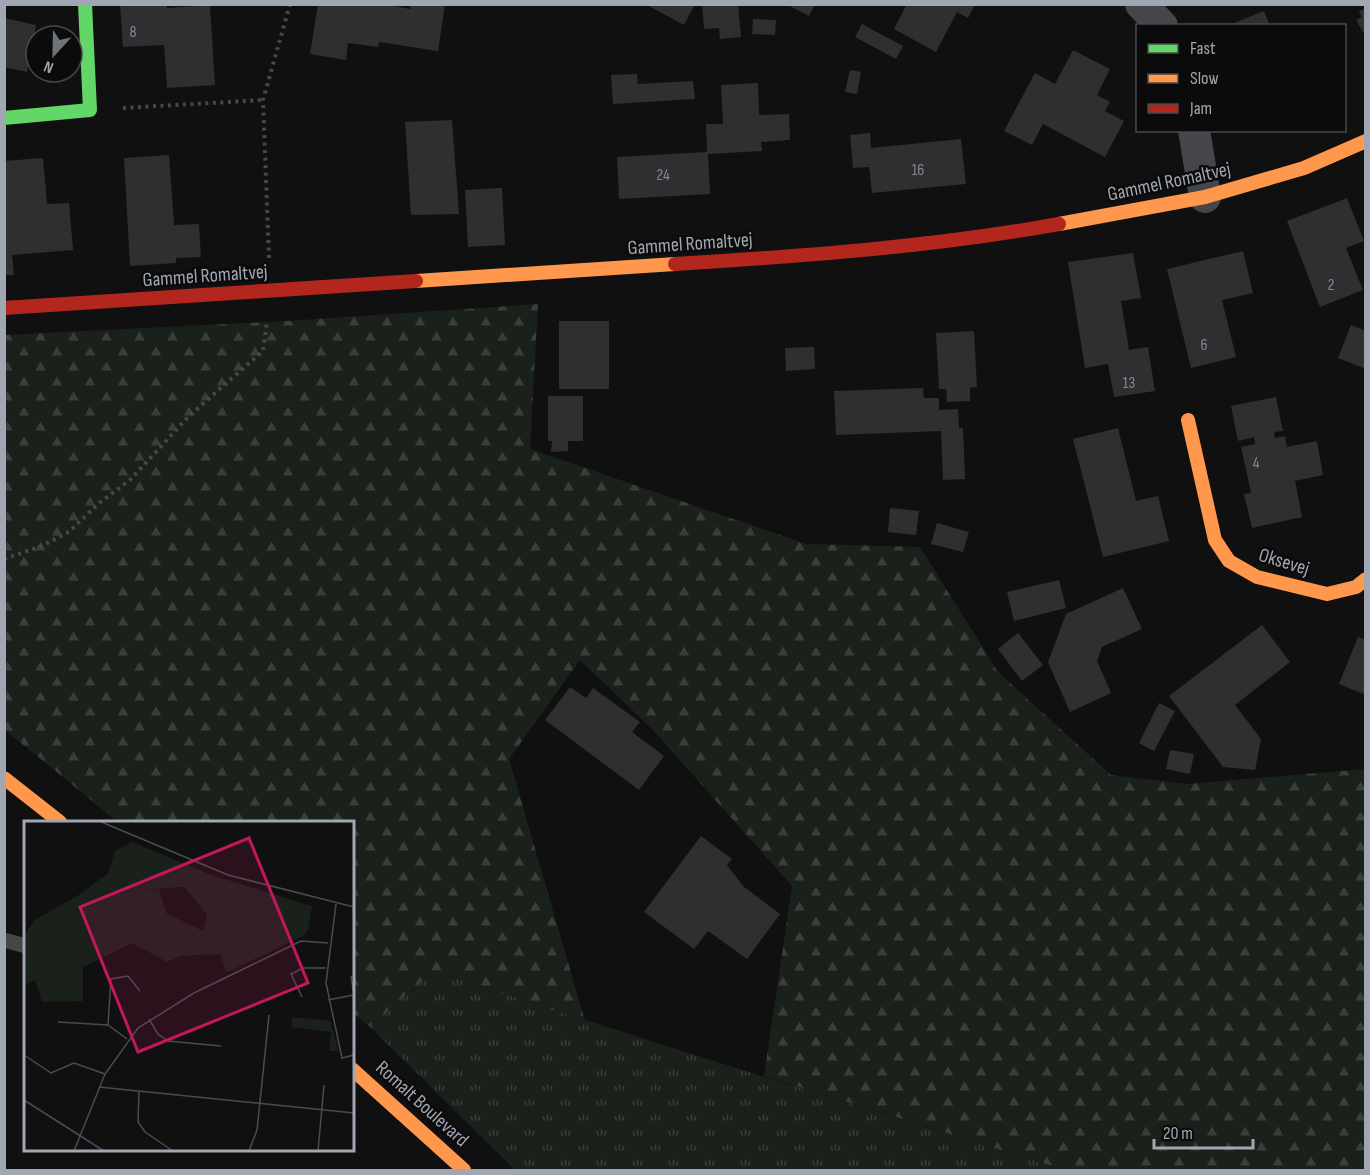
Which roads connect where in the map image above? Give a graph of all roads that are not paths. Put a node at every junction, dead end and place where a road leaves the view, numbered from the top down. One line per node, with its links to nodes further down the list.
1 (85, 4): 4 (street)
2 (1141, 4): 3 (street)
3 (1160, 24)
4 (4, 118)
5 (1194, 132): 7 (street)
6 (1365, 141): 7 (street, Gammel Romaltvej)
7 (1205, 197): 8 (street, Gammel Romaltvej)
8 (4, 308)
9 (1188, 420): 10 (street, Oksevej)
10 (1365, 579)
11 (4, 778): 12 (street)
12 (59, 821)
13 (4, 940): 14 (lane)
14 (24, 945)
15 (354, 1071): 16 (street, Romalt Boulevard)
16 (464, 1170)

